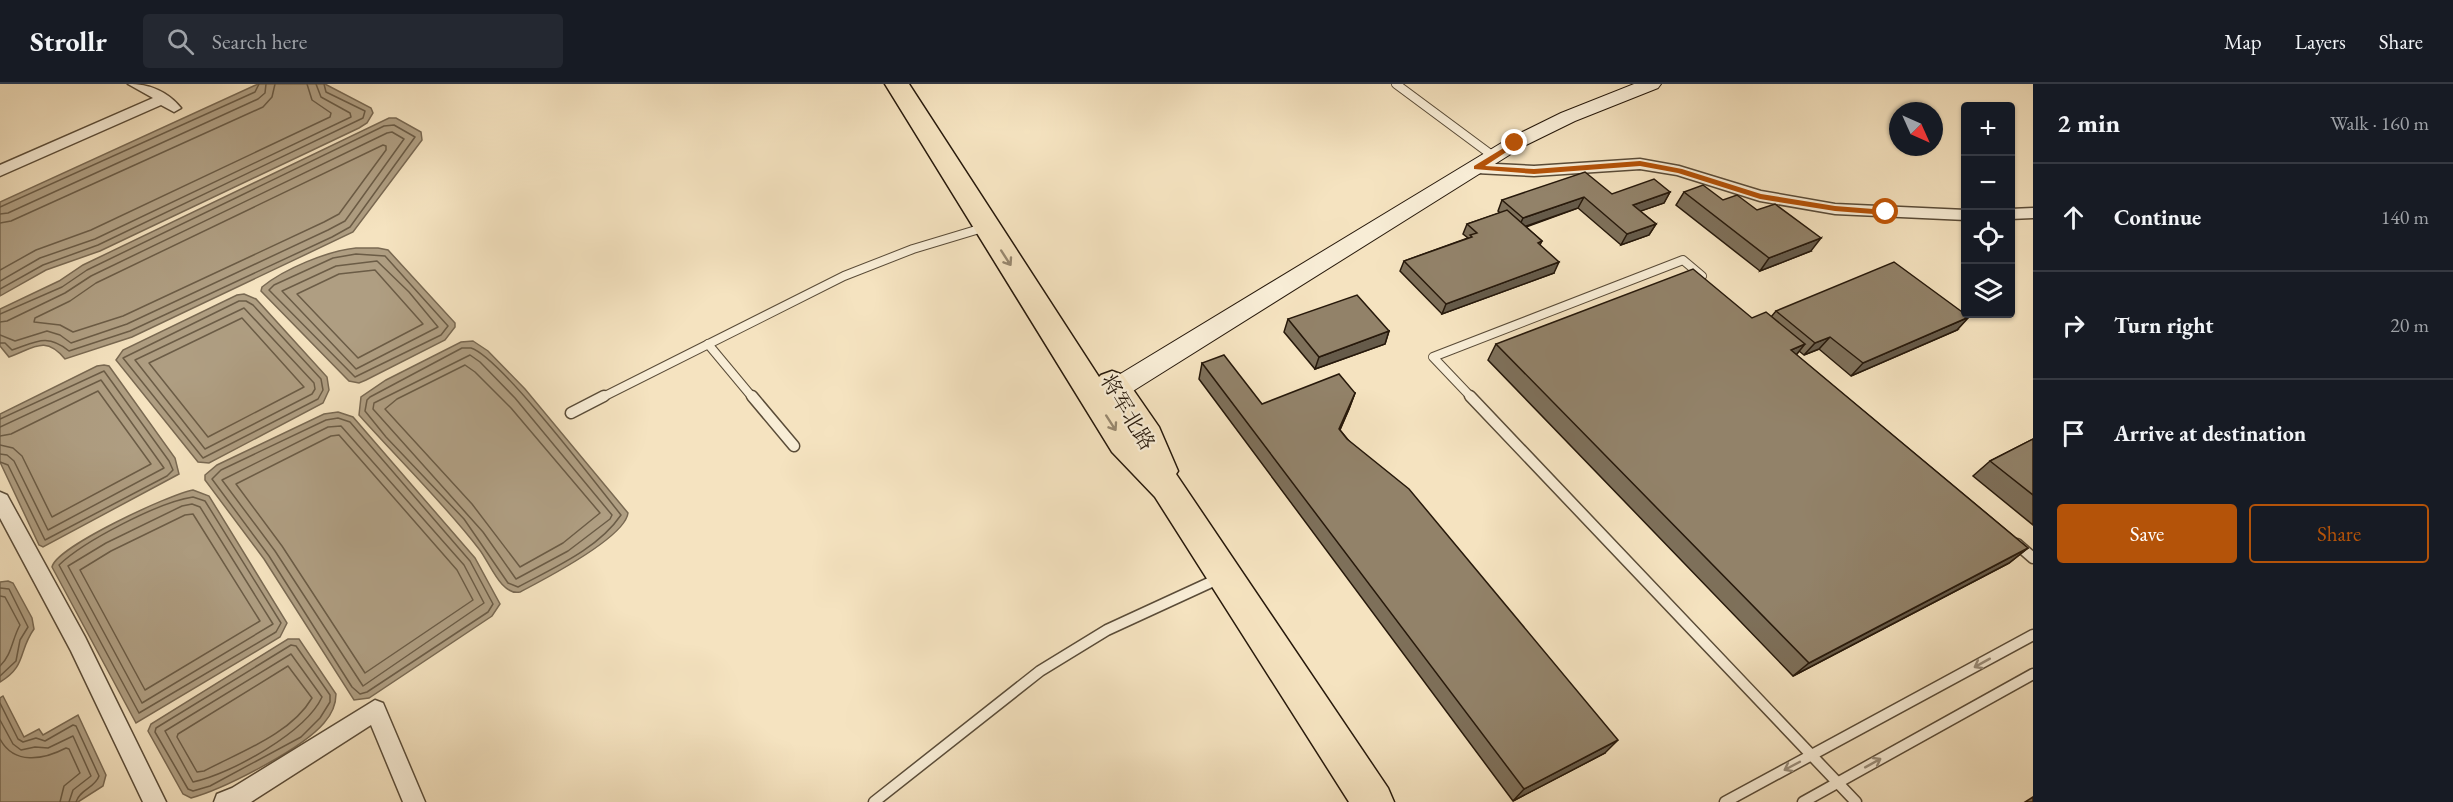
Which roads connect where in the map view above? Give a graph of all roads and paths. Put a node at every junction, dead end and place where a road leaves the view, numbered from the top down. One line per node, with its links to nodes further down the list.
1 (135, 84): 6 (street)
2 (897, 84): 13 (highway, 将军北路)
3 (918, 84): 16 (highway, 将军北路)
4 (1396, 84): 8 (lane)
5 (1651, 84): 8 (main road)
6 (162, 99): 7 (street); 9 (street)
7 (174, 108)
8 (1485, 162): 12 (street); 16 (main road)
9 (0, 171)
10 (2033, 213): 11 (street)
11 (2015, 214)
12 (1961, 215)
13 (986, 227): 15 (lane); 19 (highway, 将军北路, one-way to 19)
14 (1710, 283): 26 (lane)
15 (708, 344): 17 (lane); 18 (lane)
16 (1116, 389): 19 (highway, 将军北路)
17 (571, 412)
18 (794, 446)
19 (1167, 487): 23 (highway)
20 (0, 500): 28 (street)
21 (2006, 535): 22 (lane)
22 (2033, 558)
23 (1225, 575): 31 (lane); 32 (highway)
24 (2033, 635): 26 (lane, one-way to 26)
25 (2033, 674): 27 (lane, one-way to 25)
26 (1812, 756): 27 (lane); 33 (lane, one-way to 33)
27 (1838, 783): 34 (lane); 35 (lane)
28 (155, 802)
29 (225, 802): 30 (street)
30 (414, 802)
31 (874, 802)
32 (1373, 802)
33 (1725, 802)
34 (1803, 802)
35 (1856, 802)

